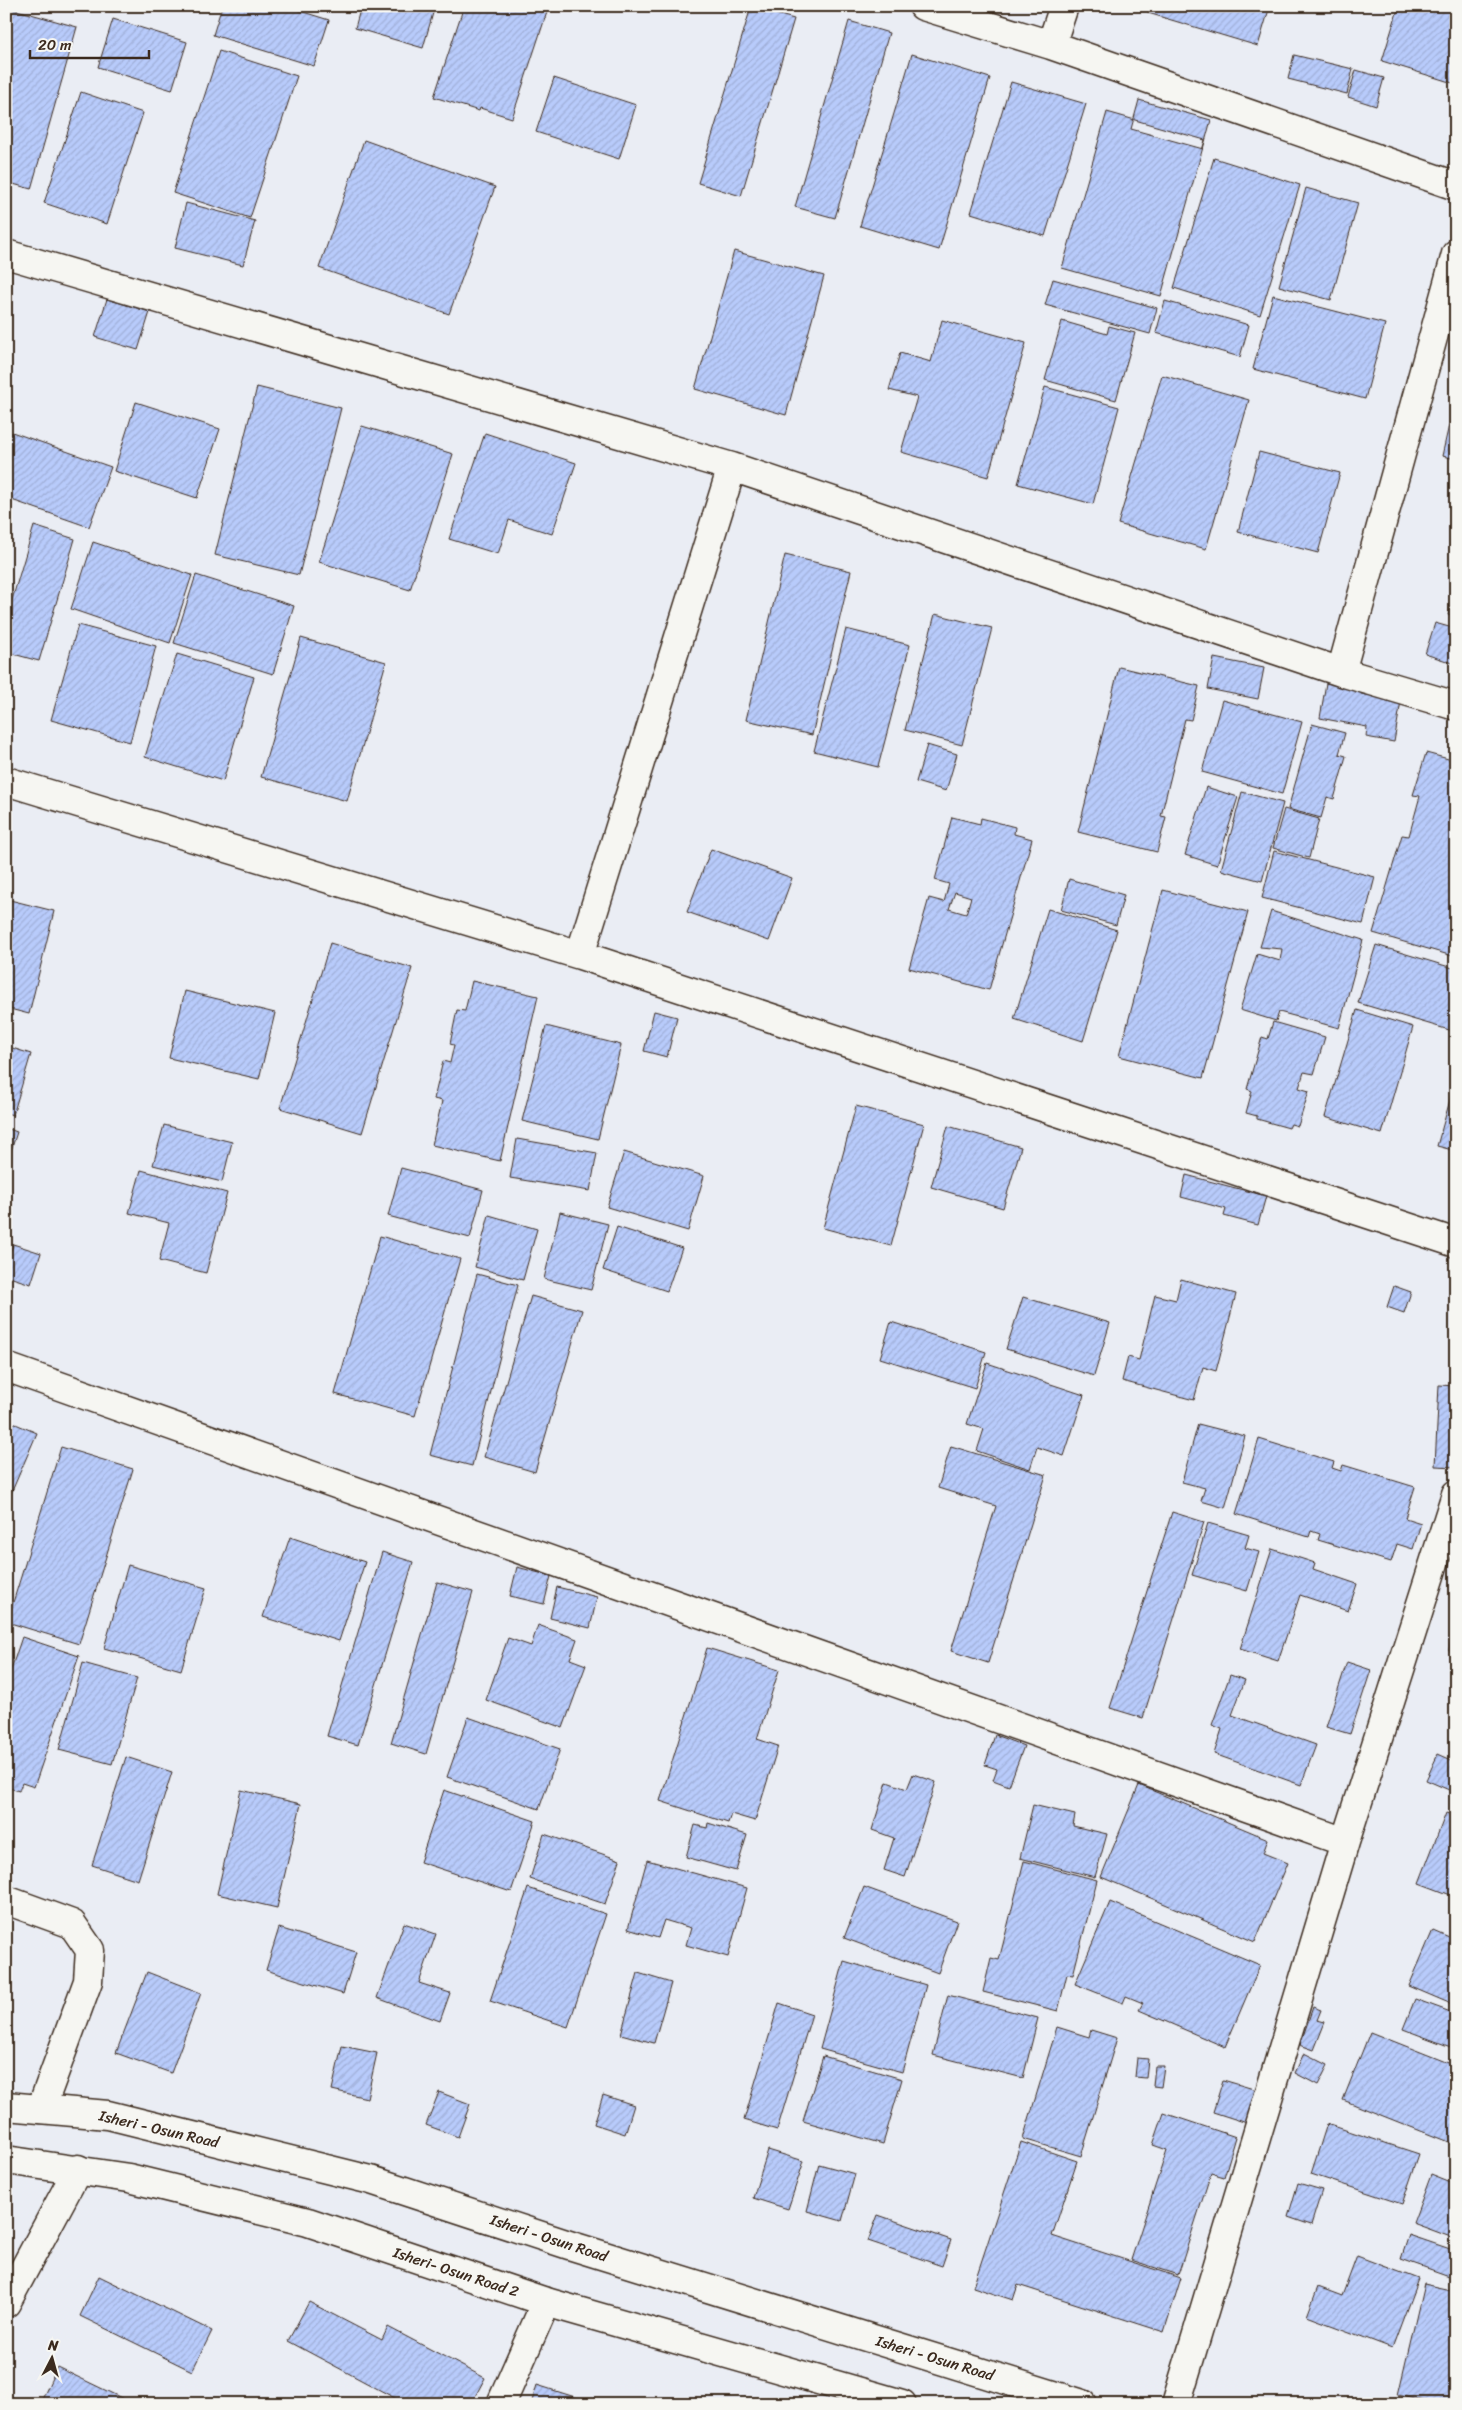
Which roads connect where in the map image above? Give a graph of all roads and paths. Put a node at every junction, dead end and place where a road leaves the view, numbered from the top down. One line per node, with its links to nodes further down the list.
1 (923, 6): 3 (street)
2 (1064, 6): 3 (street)
3 (1052, 45): 4 (street)
4 (1456, 186)
5 (6, 254): 7 (street)
6 (1456, 254): 8 (street)
7 (732, 467): 8 (street); 11 (street)
8 (1341, 672): 9 (street)
9 (1456, 706)
10 (6, 782): 11 (street)
11 (580, 955): 12 (street)
12 (1456, 1243)
13 (6, 1367): 15 (street)
14 (1456, 1494): 15 (street)
15 (1345, 1842): 26 (street)
16 (6, 1900): 18 (street)
17 (6, 2106): 18 (street, Isheri - Osun Road)
18 (41, 2109): 25 (street, Isheri - Osun Road)
19 (6, 2160): 20 (street, Isheri- Osun Road 2)
20 (78, 2169): 21 (street, Isheri- Osun Road 2); 22 (street)
21 (546, 2302): 23 (street); 24 (street, Isheri- Osun Road 2)
22 (6, 2303)
23 (501, 2404)
24 (902, 2404)
25 (1083, 2404)
26 (1176, 2404)

